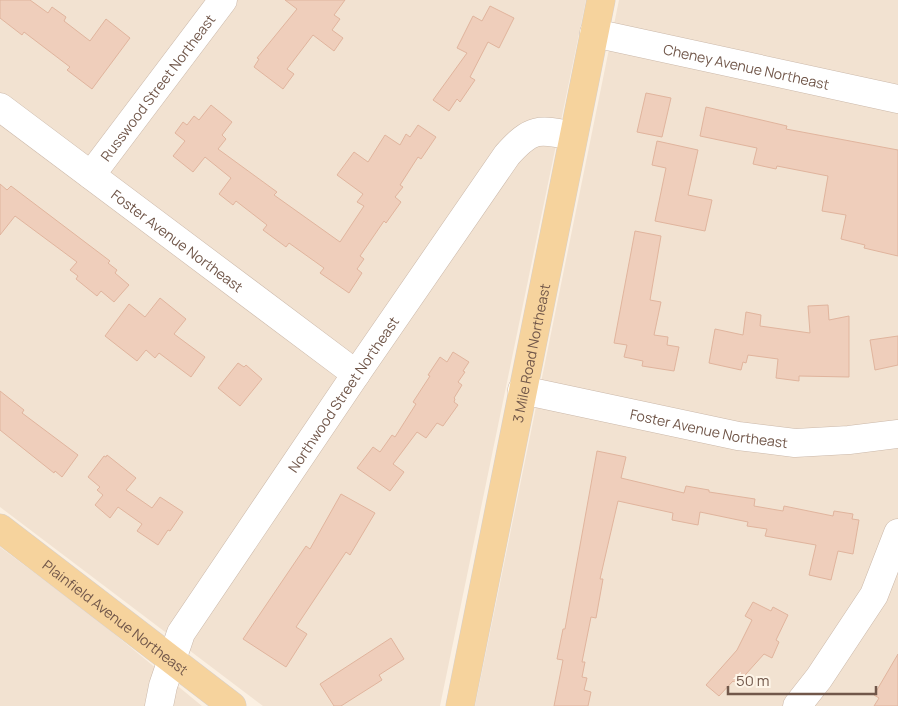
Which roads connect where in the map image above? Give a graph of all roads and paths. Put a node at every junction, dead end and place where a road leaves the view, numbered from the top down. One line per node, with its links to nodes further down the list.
1 (223, 0): 7 (street, Russwood Street Northeast)
2 (601, 0): 3 (main road, 3 Mile Road Northeast)
3 (594, 33): 4 (street, Cheney Avenue Northeast); 6 (main road, 3 Mile Road Northeast)
4 (898, 99)
5 (0, 107): 7 (street, Foster Avenue Northeast)
6 (573, 136): 8 (street, Northwood Street Northeast); 9 (main road, 3 Mile Road Northeast)
7 (91, 175): 8 (street, Foster Avenue Northeast)
8 (356, 374): 13 (street, Northwood Street Northeast)
9 (522, 390): 10 (street, Foster Avenue Northeast); 16 (main road, 3 Mile Road Northeast)
10 (898, 434)
11 (0, 528): 13 (main road, Plainfield Avenue Northeast)
12 (898, 534): 17 (street)
13 (171, 659): 14 (street, Northwood Street Northeast); 15 (main road, Plainfield Avenue Northeast)
14 (159, 706)
15 (232, 706)
16 (460, 706)
17 (797, 706)

